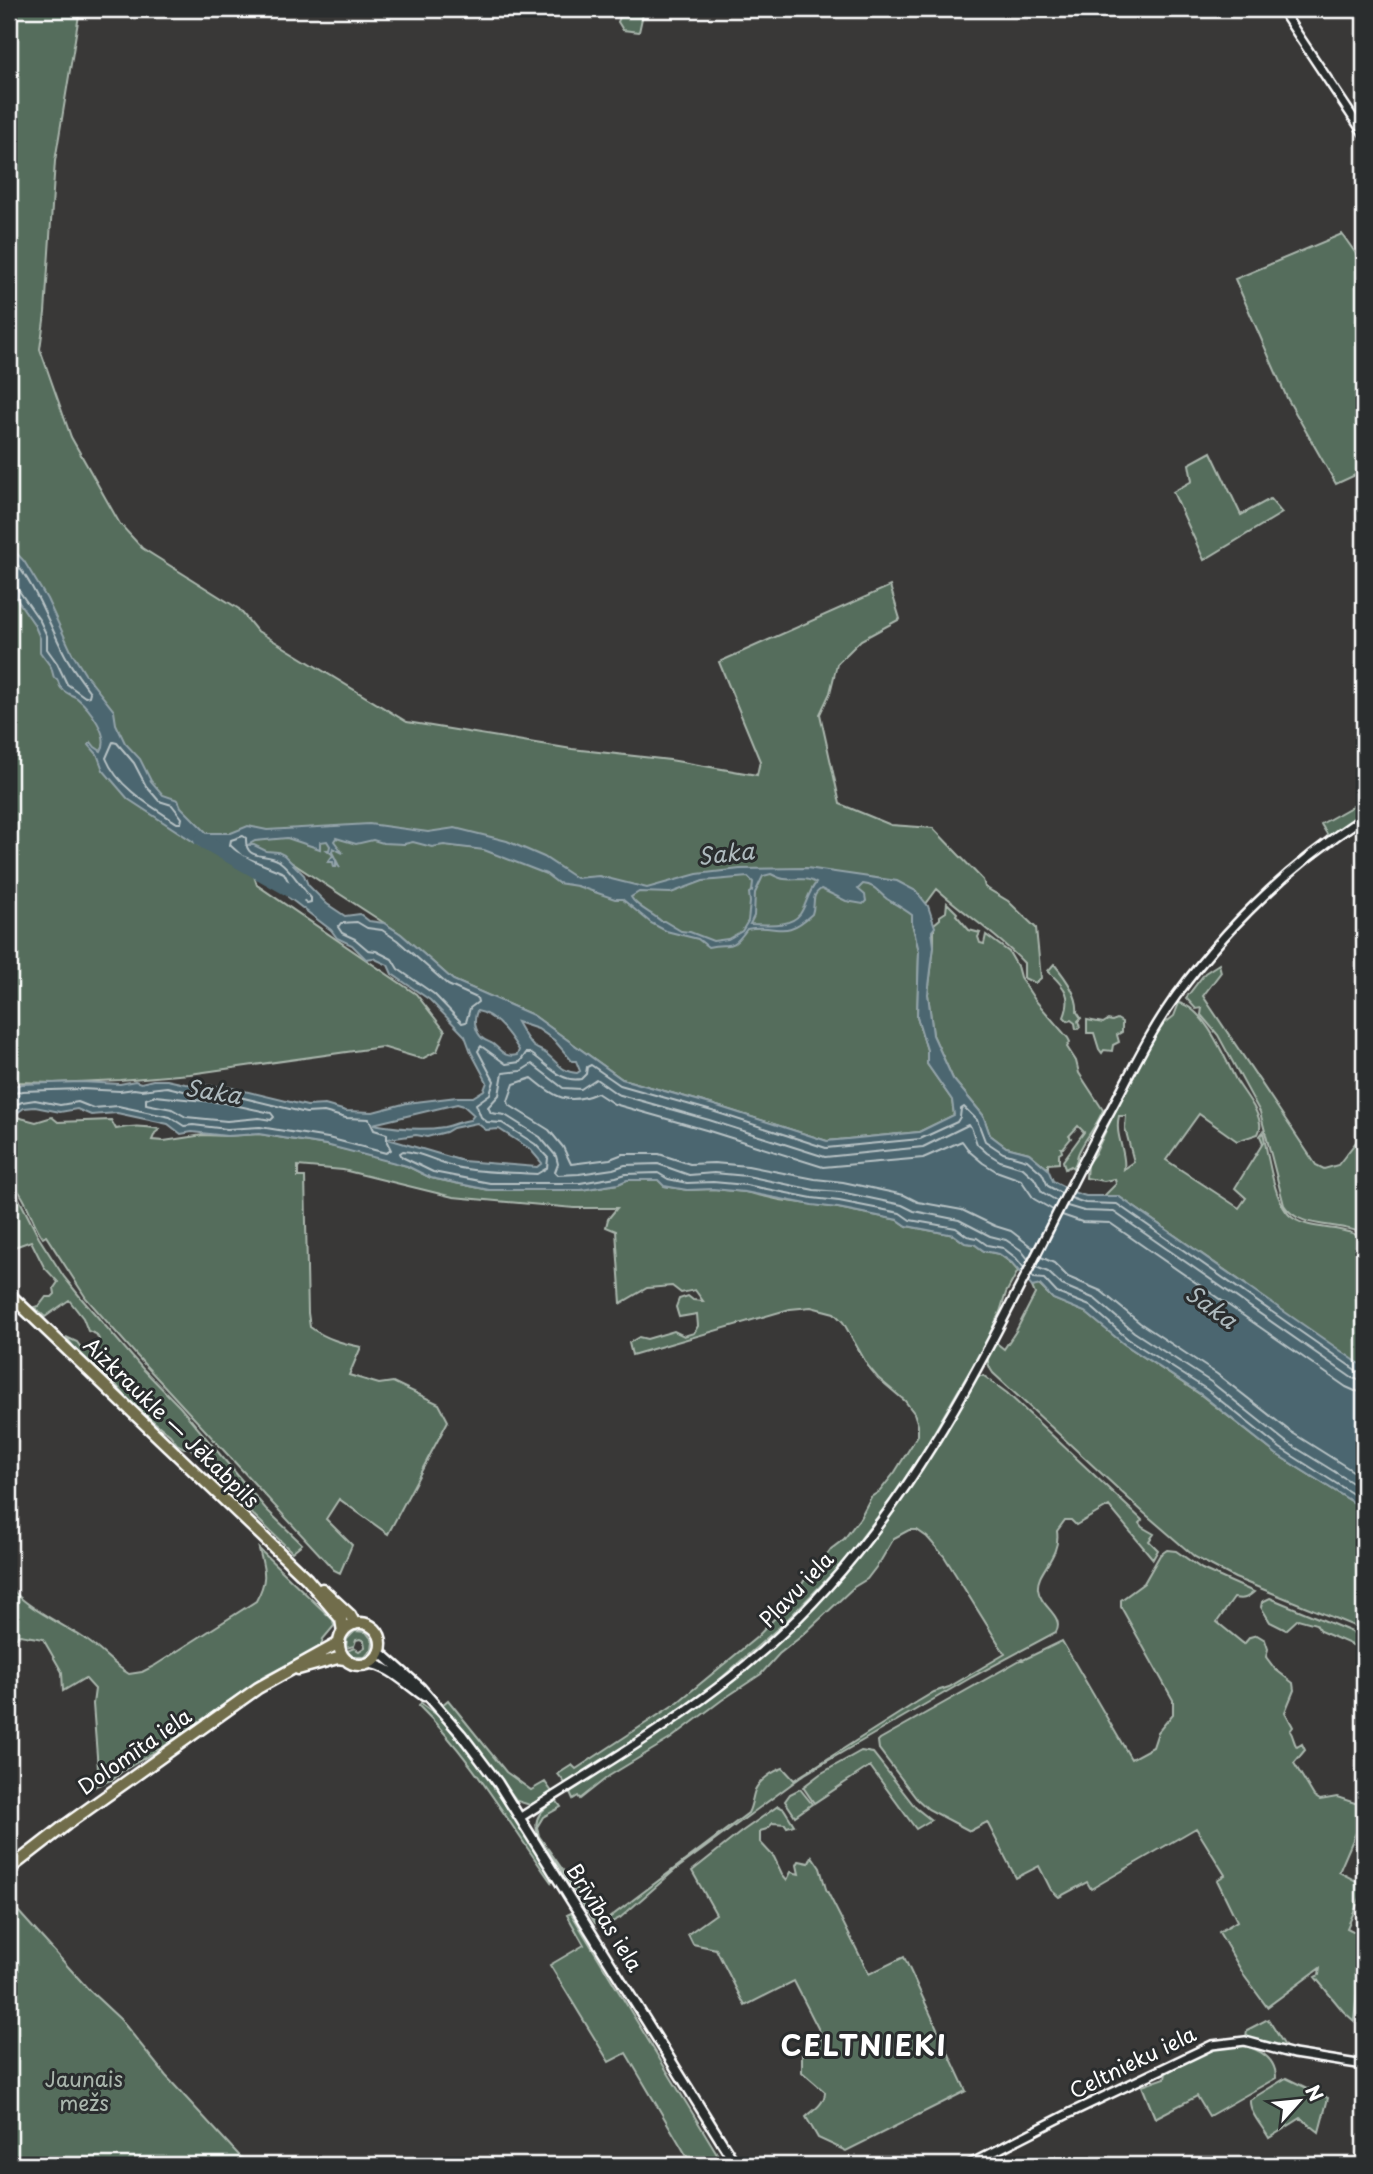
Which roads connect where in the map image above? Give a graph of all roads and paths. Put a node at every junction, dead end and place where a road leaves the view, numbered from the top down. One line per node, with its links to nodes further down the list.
1 (1280, 9): 2 (street)
2 (1364, 134)
3 (1364, 817): 14 (street, Pļavu iela)
4 (9, 1294): 5 (main road, Aizkraukle — Jēkabpils)
5 (307, 1579): 6 (main road, Aizkraukle — Jēkabpils); 7 (main road, Aizkraukle — Jēkabpils)
6 (355, 1624): 7 (main road); 9 (main road)
7 (343, 1632): 8 (main road)
8 (339, 1643): 10 (main road); 12 (main road, Dolomīta iela)
9 (379, 1651): 11 (main road); 13 (main road, Brīvības iela)
10 (345, 1659): 11 (main road); 12 (main road, Dolomīta iela)
11 (367, 1664): 13 (main road, Brīvības iela)
12 (287, 1671): 15 (main road, Dolomīta iela)
13 (429, 1700): 14 (main road, Brīvības iela)
14 (521, 1817): 17 (main road, Brīvības iela)
15 (9, 1869)
16 (1364, 2065): 18 (street, Celtnieku iela)
17 (736, 2165)
18 (968, 2165)

